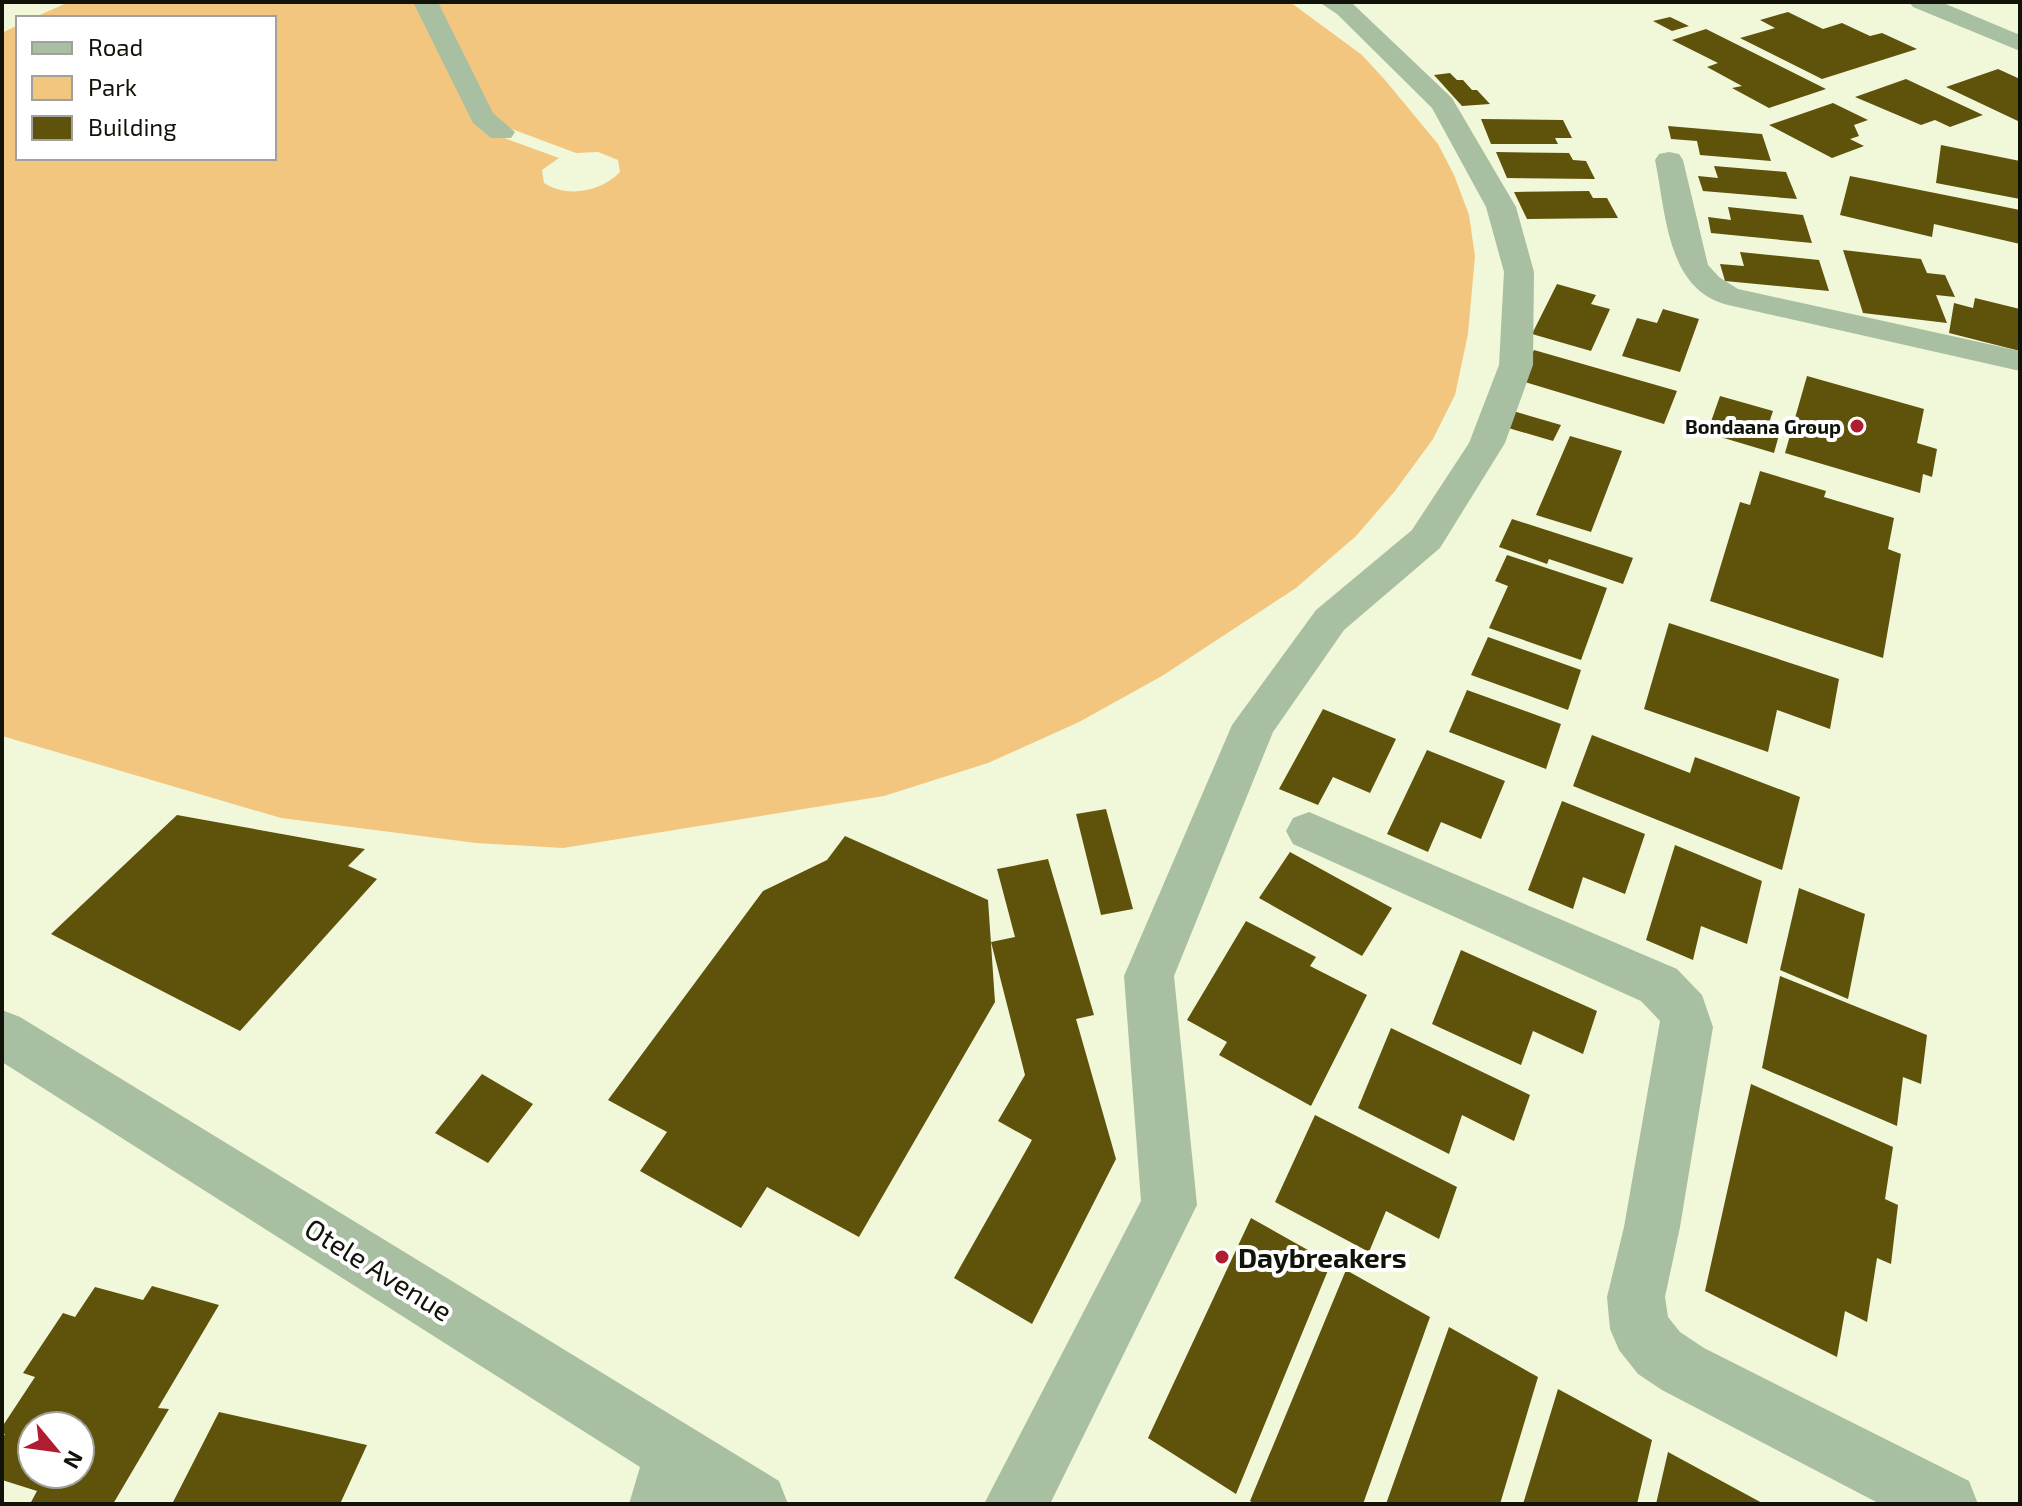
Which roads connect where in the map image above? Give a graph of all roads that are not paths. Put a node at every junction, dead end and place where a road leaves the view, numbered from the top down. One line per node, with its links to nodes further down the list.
1 (425, 2): 5 (street)
2 (1331, 2): 12 (street)
3 (1921, 2): 4 (street)
4 (2020, 44)
5 (501, 132)
6 (1669, 160): 7 (street)
7 (2020, 361)
8 (1309, 831): 13 (street)
9 (2, 1034): 10 (street, Otele Avenue)
10 (668, 1479): 11 (street, Otele Avenue)
11 (756, 1504)
12 (1016, 1504)
13 (1946, 1504)

